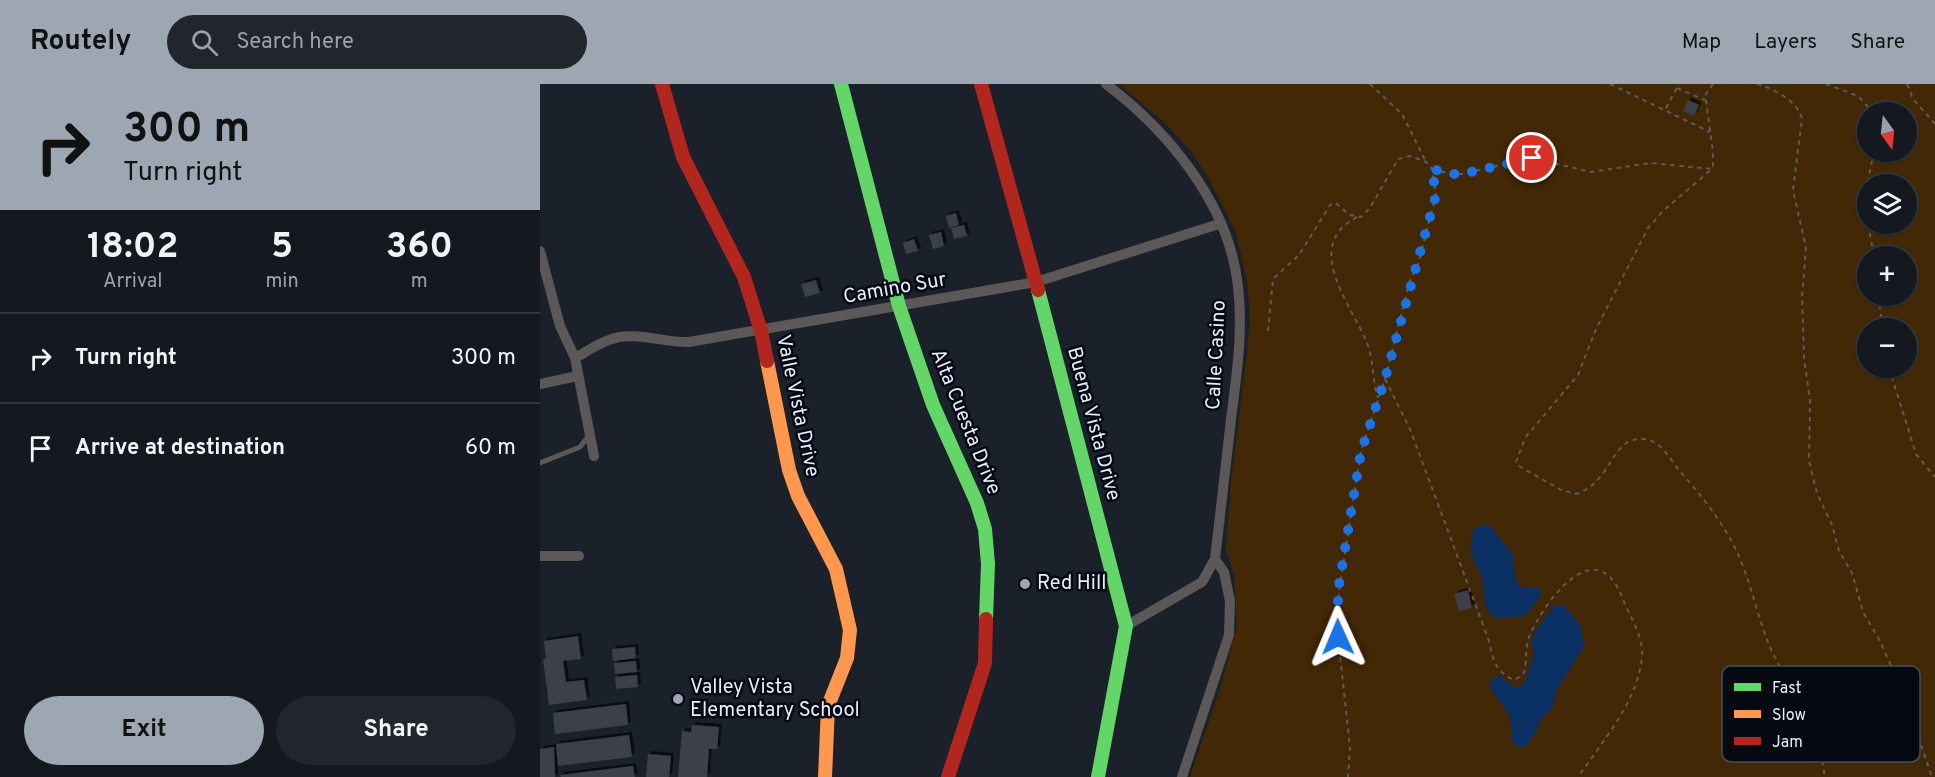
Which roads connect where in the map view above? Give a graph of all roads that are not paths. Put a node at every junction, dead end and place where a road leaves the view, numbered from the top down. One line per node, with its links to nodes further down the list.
1 (662, 84): 9 (street, Valle Vista Drive)
2 (841, 84): 8 (street, Alta Cuesta Drive)
3 (981, 84): 7 (street, Buena Vista Drive)
4 (1106, 84): 5 (street, Calle Casino)
5 (1219, 224): 7 (street, Camino Sur); 18 (street, Calle Casino)
6 (540, 251): 10 (street)
7 (1036, 282): 8 (street, Camino Sur); 19 (street, Buena Vista Drive)
8 (899, 306): 9 (street, Camino Sur); 21 (street, Alta Cuesta Drive)
9 (761, 331): 10 (street, Camino Sur); 20 (street, Valle Vista Drive)
10 (575, 358): 11 (street)
11 (577, 376): 12 (street); 13 (street)
12 (540, 384)
13 (589, 435): 14 (street); 15 (lane)
14 (594, 456)
15 (540, 463)
16 (540, 556): 17 (street)
17 (579, 556)
18 (1215, 559): 19 (street, Calle Casino); 23 (street)
19 (1126, 626): 22 (street, Buena Vista Drive)
20 (825, 777)
21 (948, 777)
22 (1098, 777)
23 (1182, 777)

